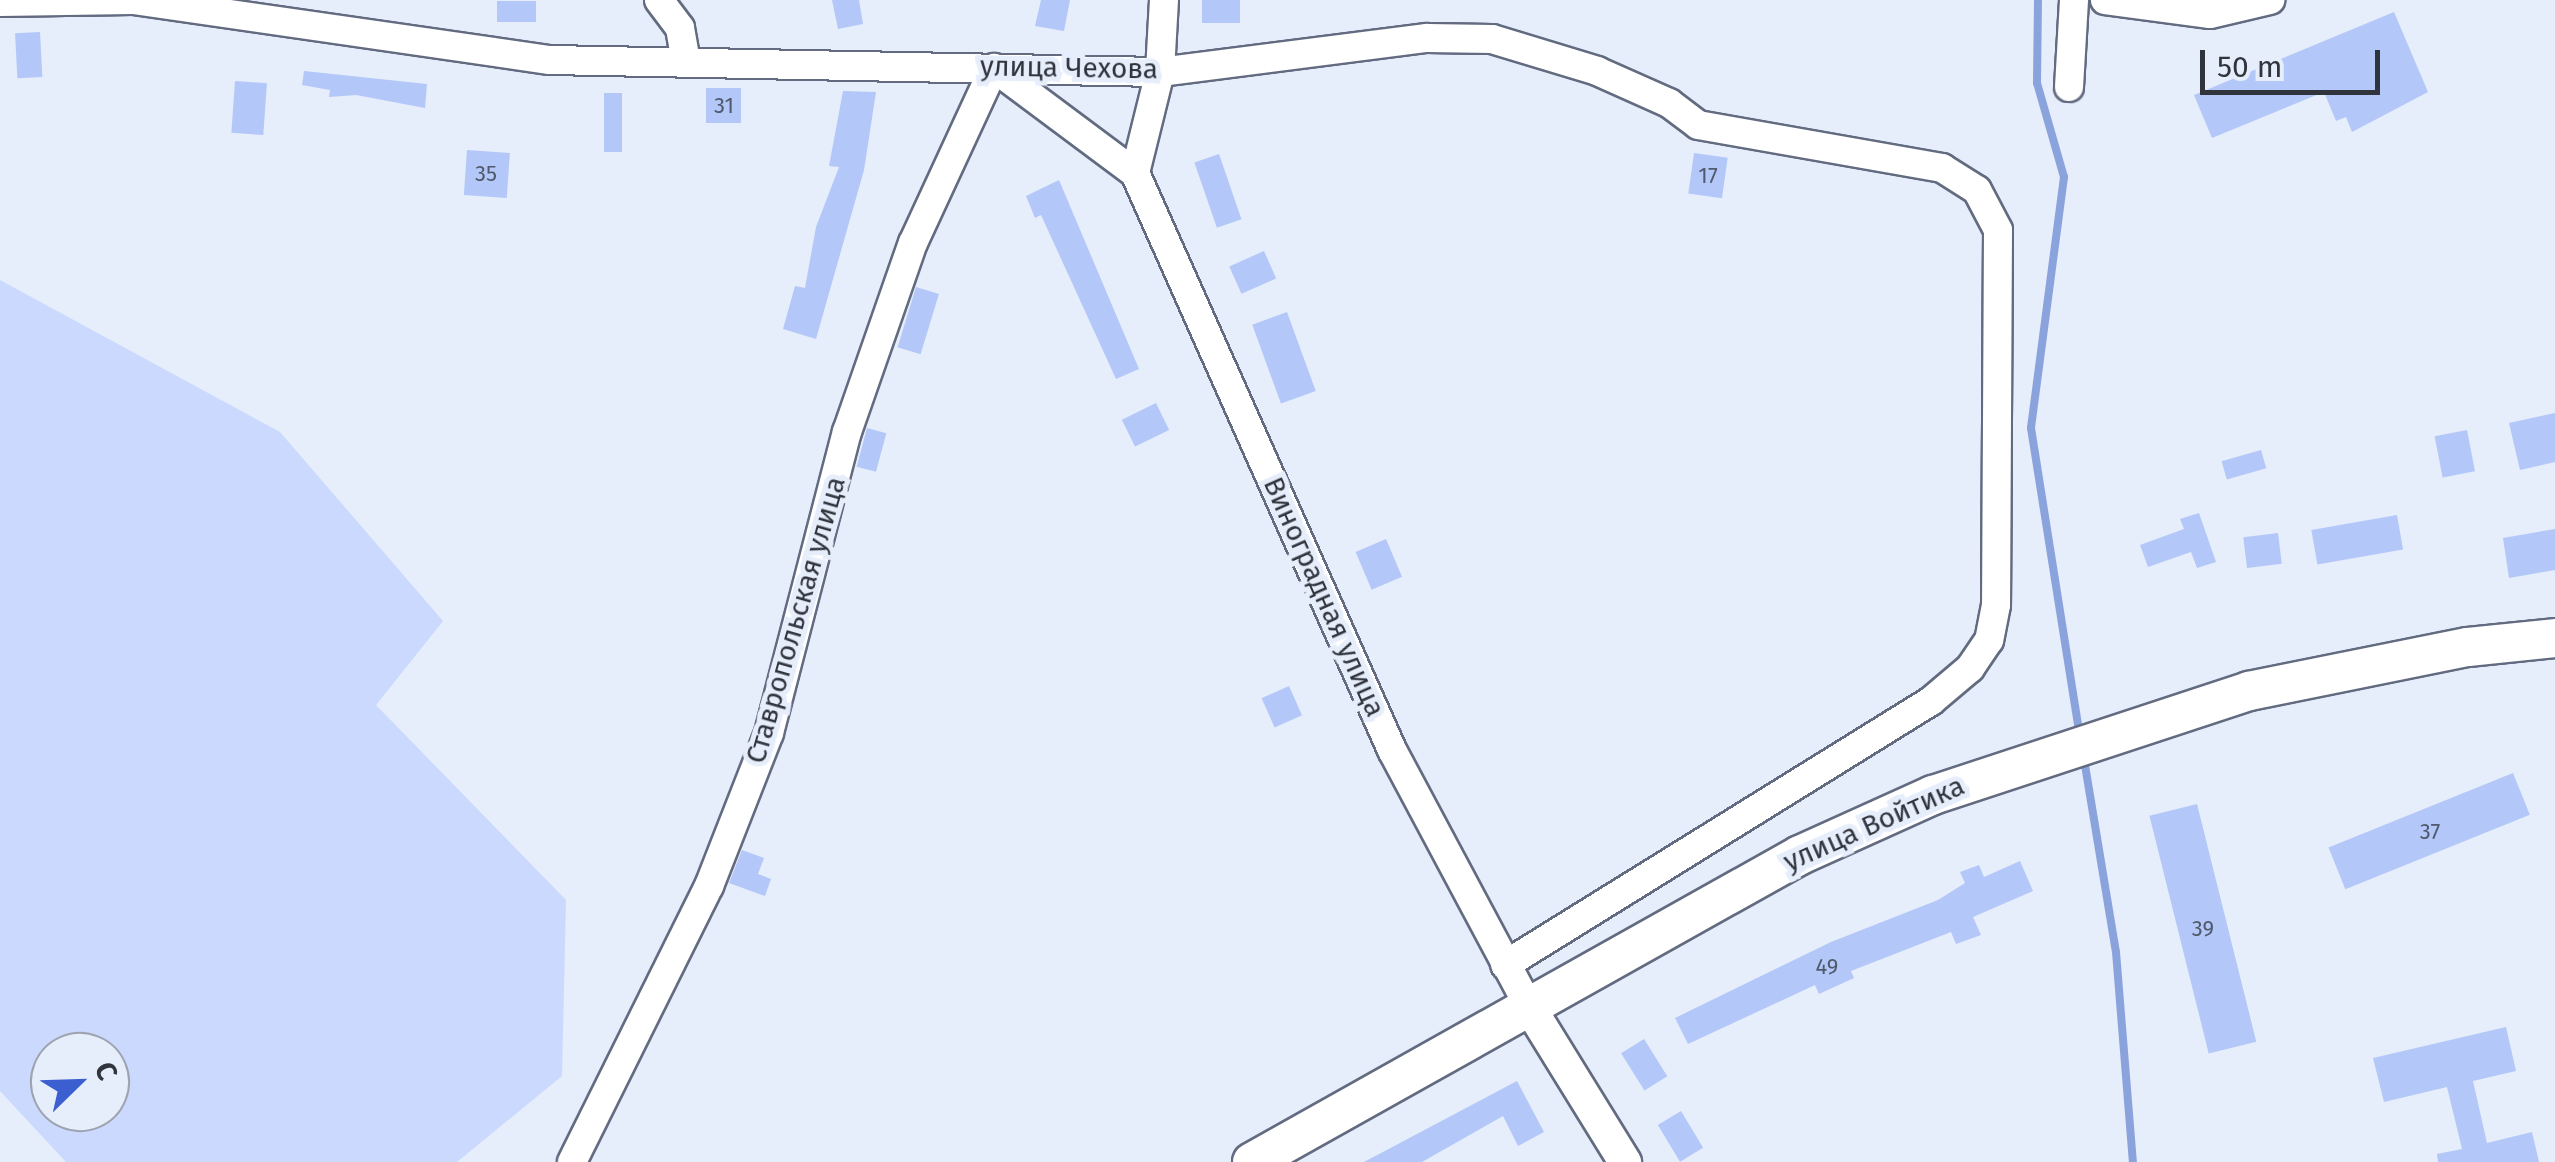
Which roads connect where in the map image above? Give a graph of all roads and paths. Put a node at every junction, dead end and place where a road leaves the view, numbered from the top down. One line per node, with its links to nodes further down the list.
1 (133, 0): 7 (street, улица Чехова); 8 (street, улица Чехова)
2 (659, 0): 8 (street)
3 (1164, 0): 10 (street)
4 (2074, 0): 11 (street)
5 (2105, 0): 6 (street)
6 (2270, 0)
7 (0, 2)
8 (686, 60): 9 (street, улица Чехова)
9 (994, 68): 10 (street, улица Чехова); 12 (street); 16 (street, Ставропольская улица)
10 (1160, 72): 12 (street); 14 (street, улица Чехова)
11 (2069, 87)
12 (1135, 173): 14 (street, Виноградная улица)
13 (2555, 638): 15 (main road, улица Войтика)
14 (1505, 965): 15 (street, Виноградная улица)
15 (1528, 1005): 17 (main road, улица Войтика); 18 (street, Виноградная улица)
16 (572, 1162)
17 (1252, 1162)
18 (1625, 1162)

